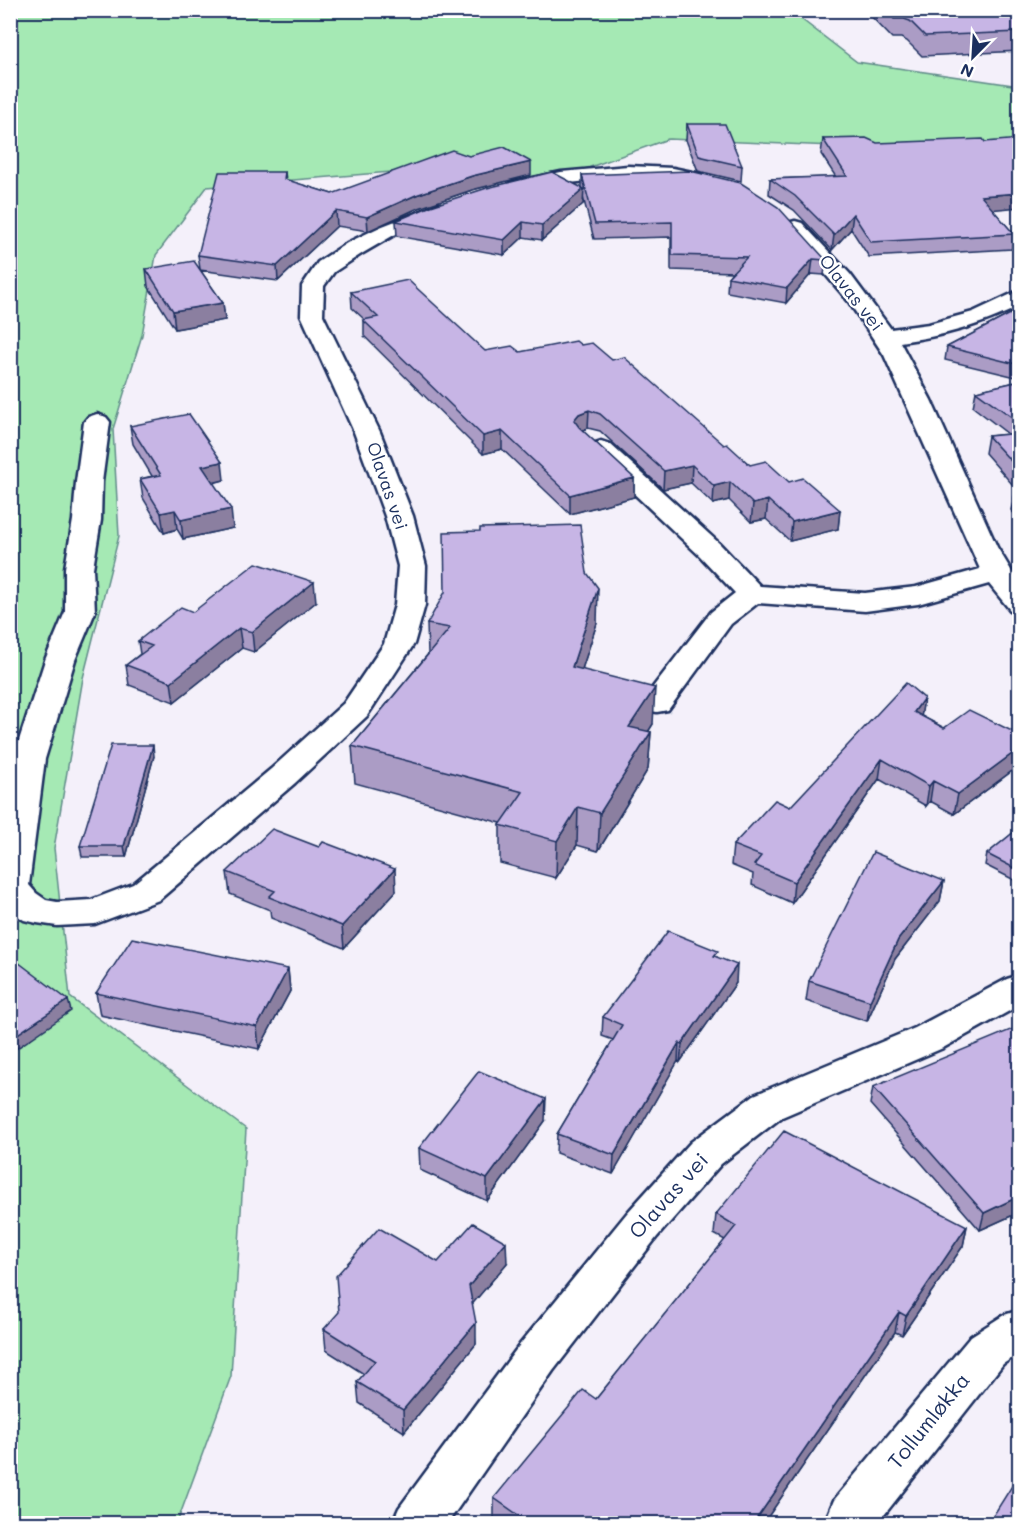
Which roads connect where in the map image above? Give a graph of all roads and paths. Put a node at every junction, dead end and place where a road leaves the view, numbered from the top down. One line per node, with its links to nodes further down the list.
1 (716, 182): 2 (street)
2 (489, 194)
3 (457, 203): 7 (street, Olavas vei)
4 (776, 210): 6 (street, Olavas vei)
5 (1020, 297): 6 (street)
6 (886, 338): 9 (street, Olavas vei)
7 (97, 422)
8 (589, 438): 10 (street)
9 (996, 573): 10 (street); 11 (street, Olavas vei)
10 (752, 594): 12 (street)
11 (1020, 604)
12 (657, 703)
13 (1020, 988): 15 (street, Olavas vei)
14 (1020, 1329): 16 (street, Tollumløkka)
15 (417, 1524)
16 (849, 1524)

